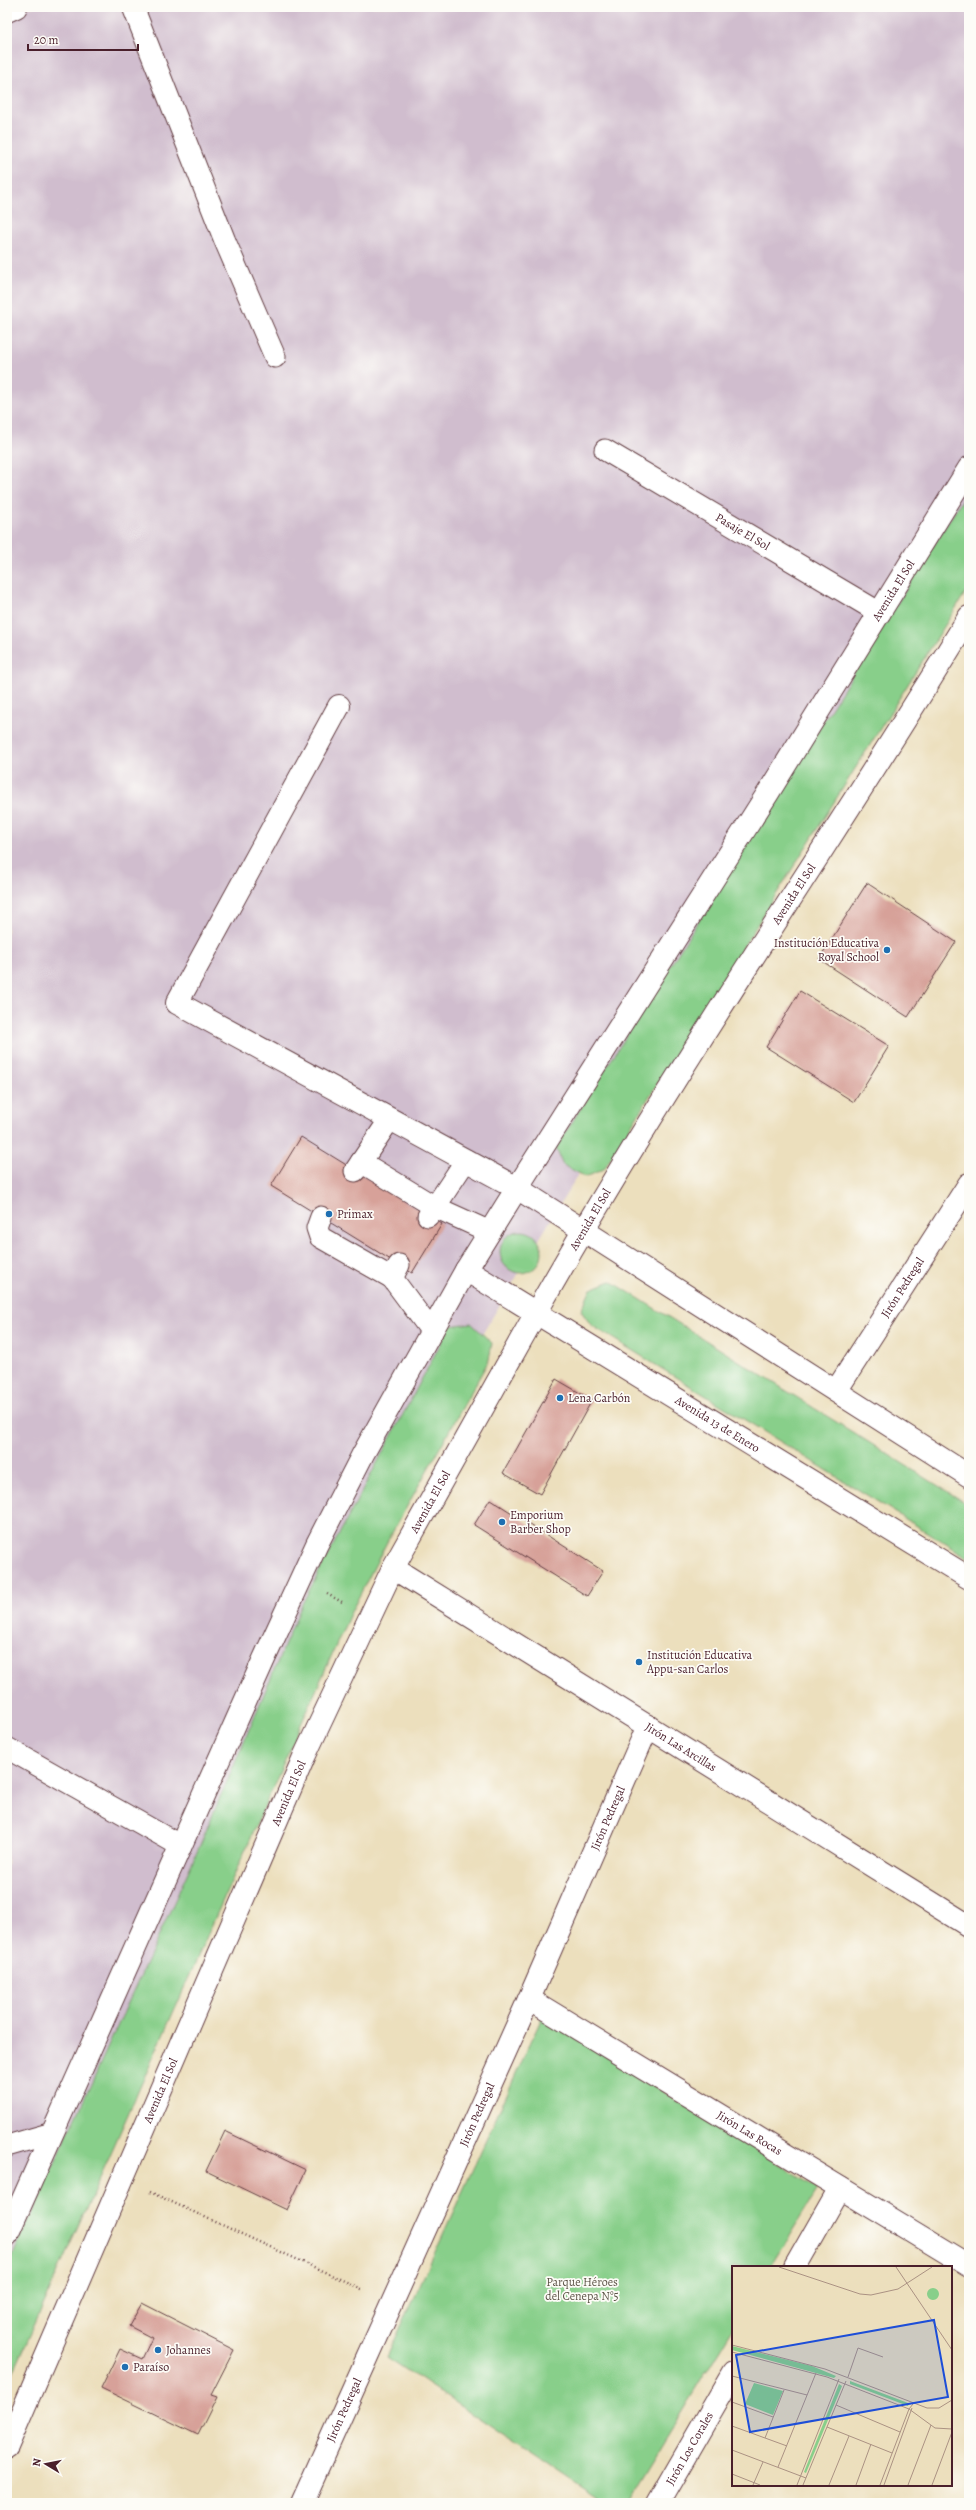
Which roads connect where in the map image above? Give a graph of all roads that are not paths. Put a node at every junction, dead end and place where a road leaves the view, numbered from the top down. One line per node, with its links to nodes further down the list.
1 (16, 7): 3 (main road)
2 (133, 7): 4 (lane)
3 (7, 11)
4 (275, 357)
5 (605, 450): 7 (lane, Pasaje El Sol)
6 (969, 468): 7 (main road, Avenida El Sol)
7 (880, 613): 13 (main road, Avenida El Sol)
8 (969, 617): 16 (main road, Avenida El Sol)
9 (339, 706): 10 (main road)
10 (390, 1119): 11 (main road); 14 (lane)
11 (466, 1160): 13 (main road); 14 (lane)
12 (969, 1184): 21 (main road, Jirón Pedregal)
13 (517, 1188): 16 (main road); 17 (main road, Avenida El Sol)
14 (432, 1211): 17 (lane)
15 (321, 1217): 20 (lane)
16 (582, 1231): 19 (main road, Avenida El Sol); 21 (main road)
17 (490, 1232): 18 (main road, Avenida El Sol)
18 (466, 1270): 19 (main road, Avenida 13 de Enero); 20 (main road, Avenida El Sol)
19 (536, 1313): 23 (main road, Avenida El Sol); 24 (main road, Avenida 13 de Enero)
20 (432, 1332): 27 (main road, Avenida El Sol)
21 (836, 1391): 22 (main road)
22 (969, 1476)
23 (393, 1568): 25 (main road, Jirón Las Arcillas); 37 (main road, Avenida El Sol)
24 (969, 1578)
25 (648, 1726): 28 (main road, Jirón Las Arcillas); 29 (main road, Jirón Pedregal)
26 (7, 1748): 27 (lane)
27 (181, 1846): 30 (main road, Avenida El Sol)
28 (969, 1926)
29 (529, 2000): 32 (main road, Jirón Las Rocas); 38 (main road, Jirón Pedregal)
30 (52, 2133): 31 (lane); 33 (main road, Avenida El Sol)
31 (7, 2146)
32 (840, 2188): 34 (main road); 35 (main road, Jirón Las Rocas)
33 (7, 2235)
34 (795, 2266)
35 (969, 2266)
36 (732, 2375): 39 (main road, Jirón Los Corales)
37 (7, 2447)
38 (302, 2503)
39 (658, 2503)

